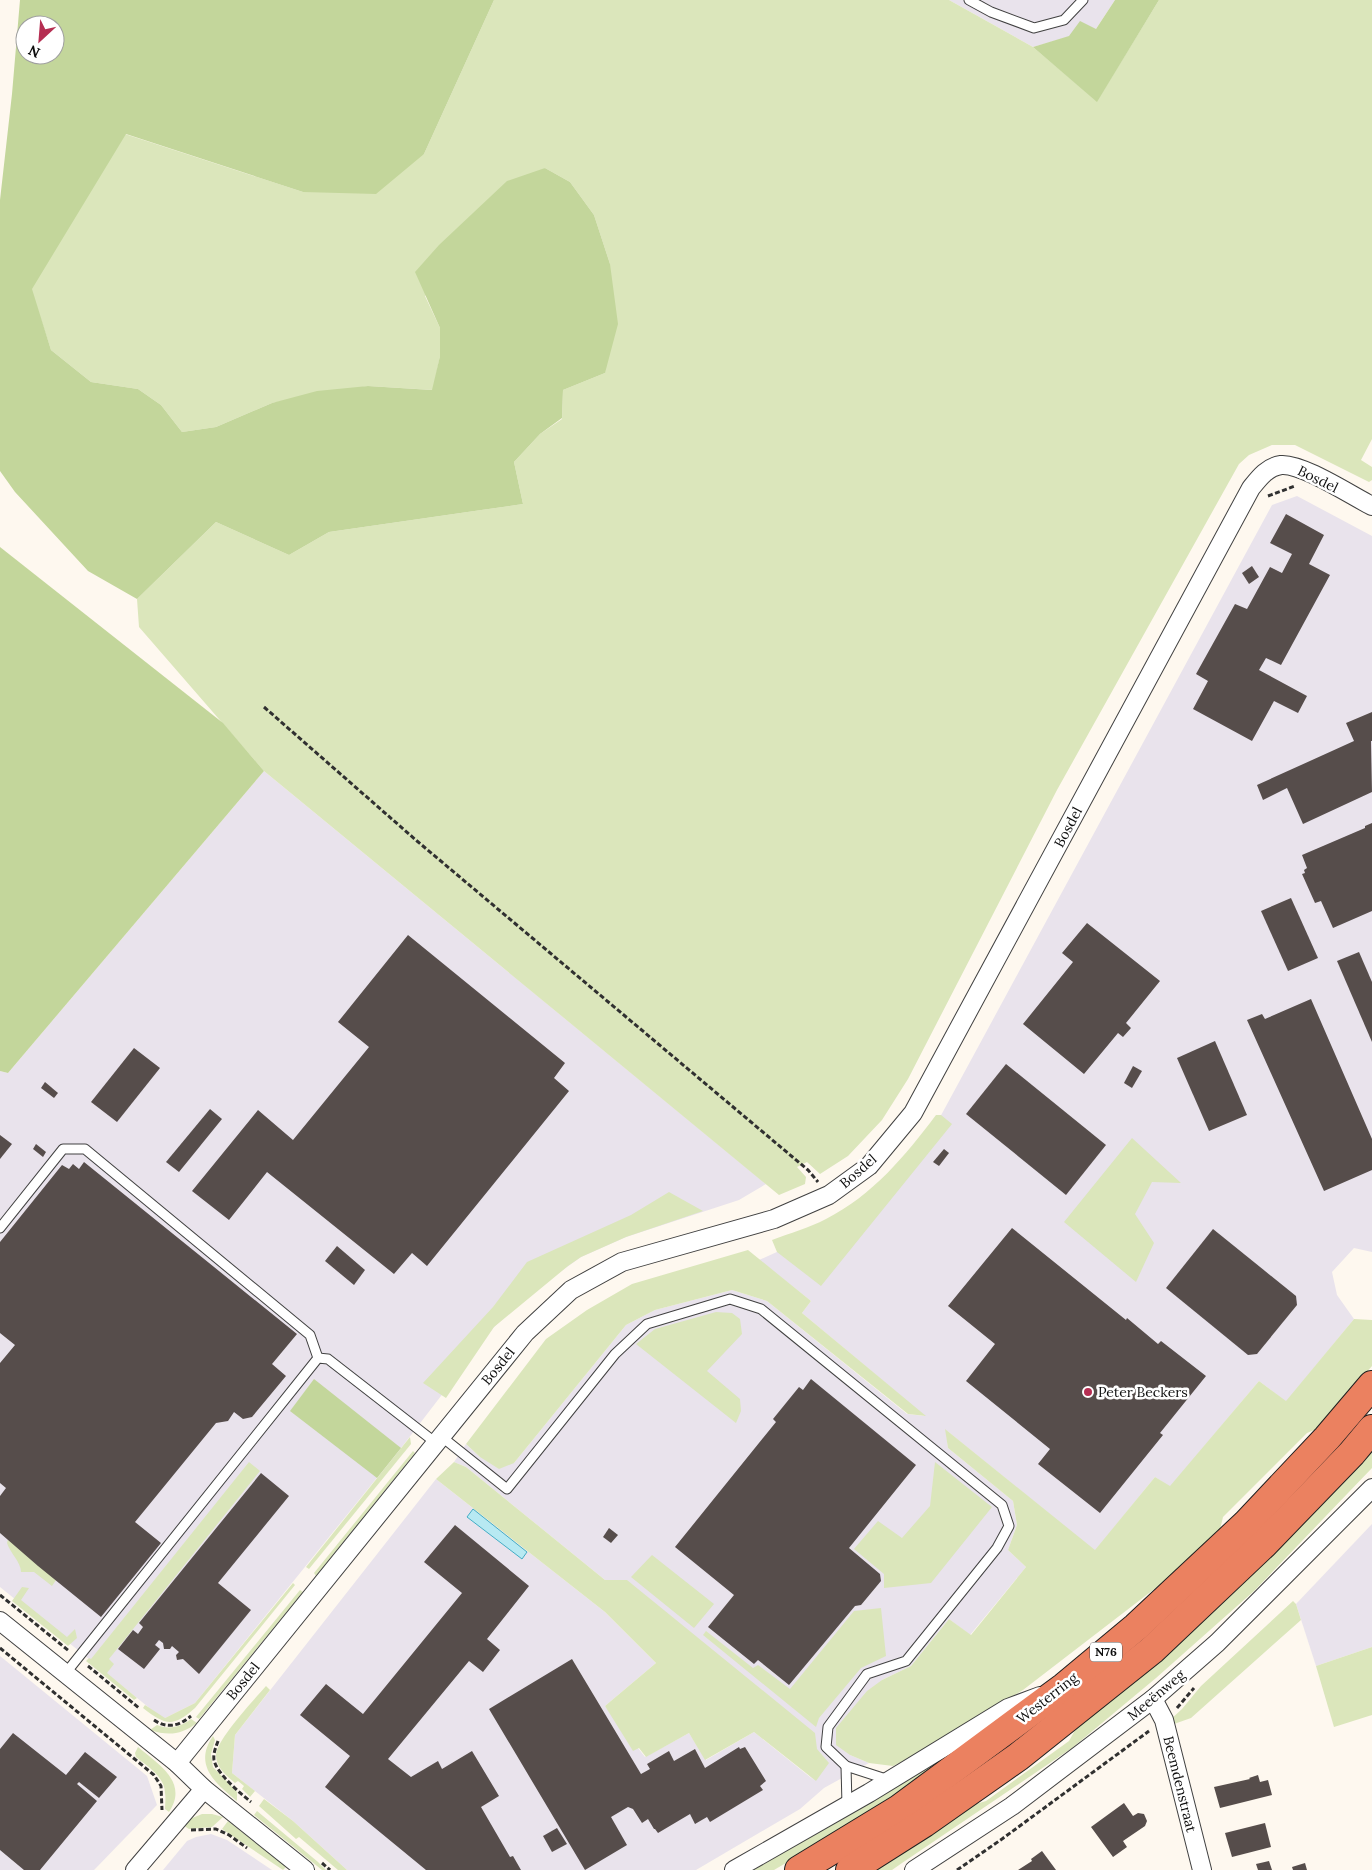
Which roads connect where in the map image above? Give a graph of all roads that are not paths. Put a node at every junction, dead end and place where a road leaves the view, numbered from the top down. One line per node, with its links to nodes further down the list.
1 (969, 0): 2 (lane)
2 (1083, 0)
3 (1372, 506): 8 (street, Bosdel)
4 (0, 1228): 5 (lane)
5 (318, 1358): 8 (lane); 11 (lane)
6 (1372, 1385): 12 (highway, Westerring / N76)
7 (1372, 1429): 23 (highway, Westerring / N76)
8 (439, 1440): 14 (street, Bosdel); 15 (lane)
9 (1372, 1488): 13 (street, Meeënweg)
10 (0, 1621): 11 (street)
11 (65, 1674): 14 (street)
12 (1064, 1687): 16 (street); 22 (highway, Westerring / N76)
13 (1153, 1700): 24 (street, Meeënweg); 25 (street, Beemdenstraat)
14 (177, 1763): 17 (street)
15 (846, 1766): 16 (lane); 18 (lane)
16 (889, 1780): 18 (street)
17 (204, 1789): 19 (street); 20 (street)
18 (847, 1805): 21 (street)
19 (310, 1864)
20 (135, 1870)
21 (734, 1870)
22 (799, 1870)
23 (850, 1870)
24 (914, 1870)
25 (1202, 1870)

